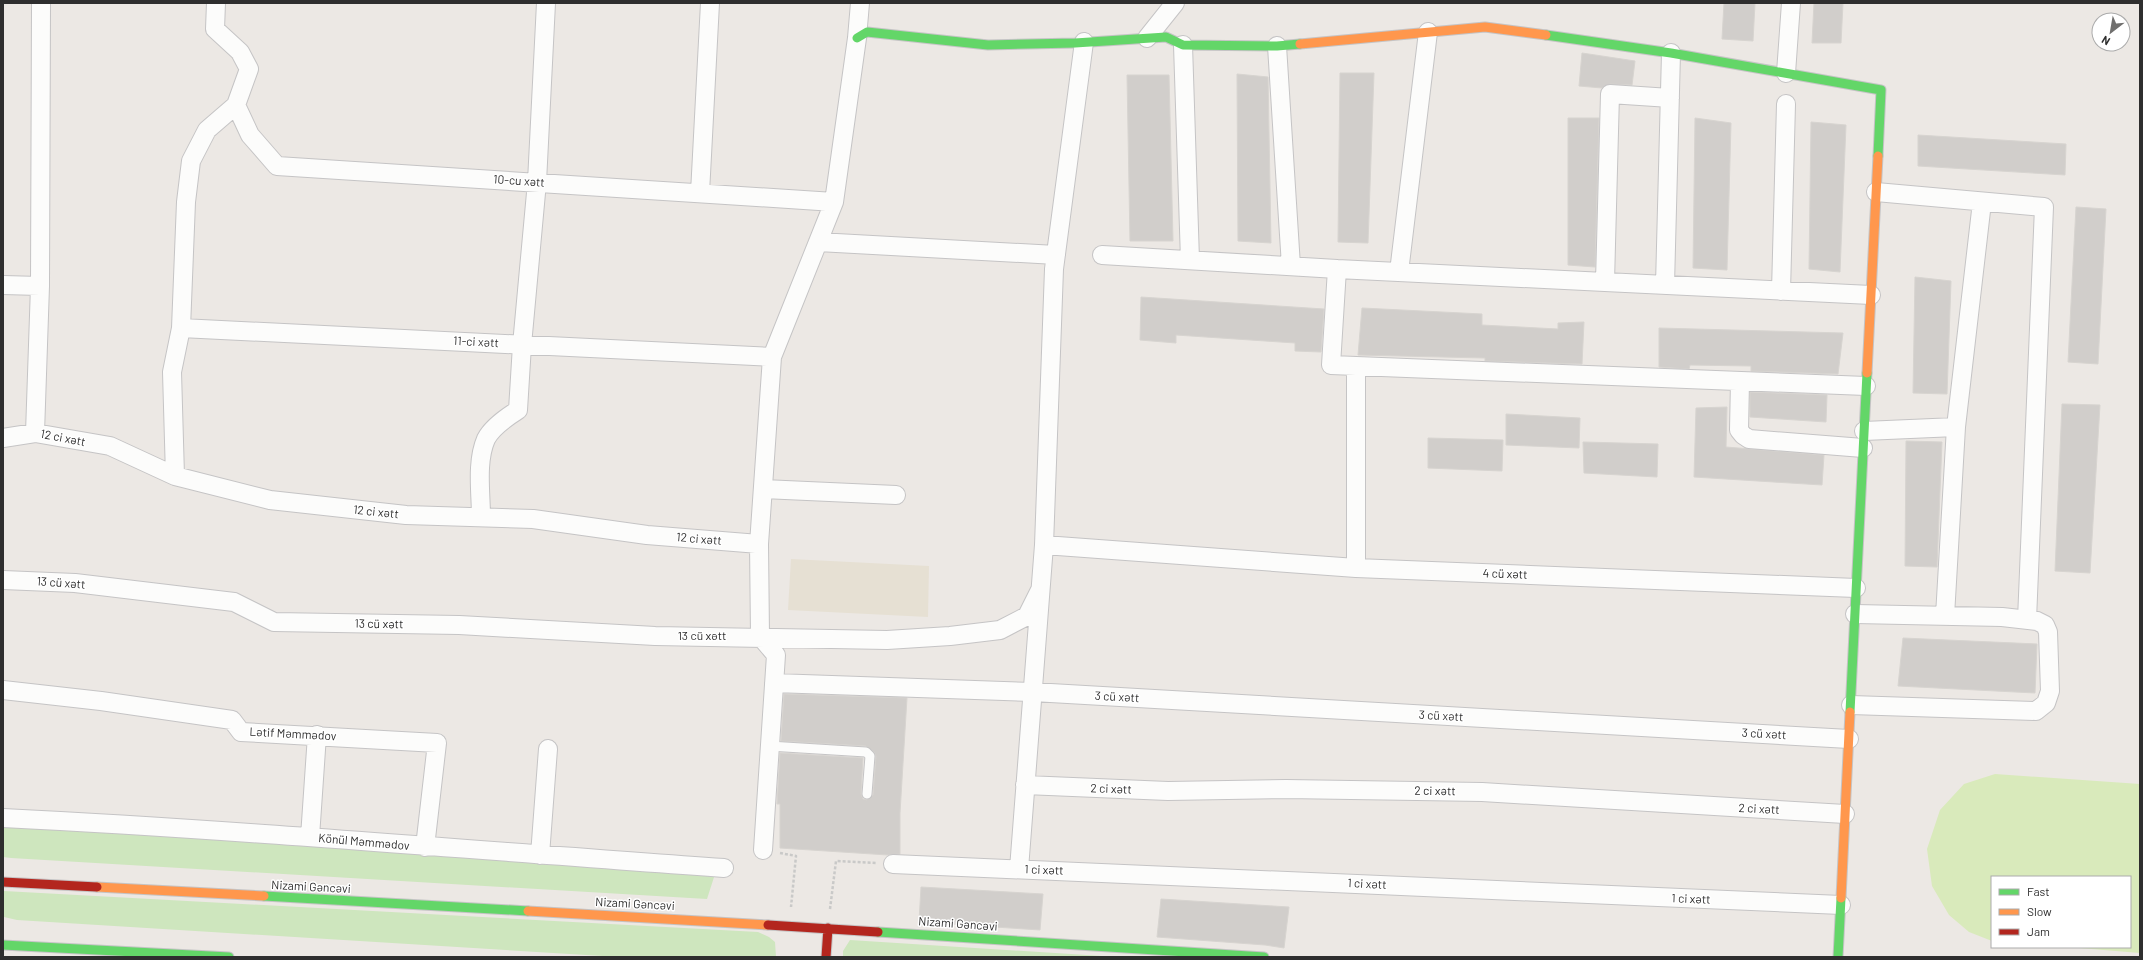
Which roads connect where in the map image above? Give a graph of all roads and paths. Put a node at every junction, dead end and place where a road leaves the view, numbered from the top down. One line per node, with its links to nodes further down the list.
1 (41, 3): 34 (street)
2 (216, 3): 18 (street)
3 (546, 3): 19 (street)
4 (710, 3): 21 (street)
5 (860, 3): 9 (street)
6 (1175, 3): 10 (street)
7 (1791, 3): 15 (street)
8 (1428, 32): 13 (street); 14 (street); 30 (street)
9 (857, 38): 11 (street); 22 (street)
10 (1147, 38): 11 (street); 12 (street)
11 (1084, 42): 25 (street)
12 (1183, 45): 13 (street); 27 (street)
13 (1277, 46): 28 (street)
14 (1671, 53): 15 (street); 16 (street)
15 (1786, 73): 20 (street)
16 (1670, 98): 31 (street); 33 (street)
17 (1786, 104): 35 (street)
18 (236, 105): 19 (street, 10-cu xətt); 37 (street)
19 (537, 182): 21 (street, 10-cu xətt); 38 (street)
20 (1876, 192): 23 (street); 36 (street)
21 (700, 193): 22 (street, 10-cu xətt)
22 (834, 202): 24 (street)
23 (1982, 202): 43 (street); 59 (street)
24 (818, 242): 25 (street); 39 (street)
25 (1056, 255): 52 (street)
26 (1102, 255): 27 (street)
27 (1190, 260): 28 (street)
28 (1291, 266): 29 (street)
29 (1337, 269): 30 (street); 40 (street)
30 (1399, 272): 31 (street)
31 (1605, 282): 33 (street)
32 (3, 285): 34 (street)
33 (1665, 285): 35 (street)
34 (40, 286): 44 (street)
35 (1781, 291): 36 (street)
36 (1871, 295): 42 (street)
37 (181, 328): 38 (street, 11-ci xətt); 47 (street)
38 (522, 345): 39 (street, 11-ci xətt); 50 (street)
39 (772, 357): 48 (street)
40 (1356, 366): 41 (street); 53 (street)
41 (1740, 381): 42 (street); 46 (street)
42 (1866, 386): 46 (street)
43 (1956, 427): 46 (street); 58 (street)
44 (35, 433): 45 (street, 12 ci xətt); 47 (street, 12 ci xətt)
45 (3, 438)
46 (1864, 439): 55 (street)
47 (175, 476): 50 (street, 12 ci xətt)
48 (763, 489): 49 (street); 51 (street)
49 (896, 496)
50 (481, 517): 51 (street, 12 ci xətt)
51 (759, 544): 60 (street)
52 (1044, 545): 53 (street, 4 cü xətt); 56 (street)
53 (1356, 568): 55 (street, 4 cü xətt)
54 (3, 580): 60 (street, 13 cü xətt)
55 (1856, 588): 57 (street)
56 (1040, 590): 60 (street, 13 cü xətt); 63 (street)
57 (1855, 614): 58 (street); 64 (street)
58 (1945, 616): 59 (street)
59 (2027, 620): 64 (street)
60 (760, 636): 61 (street)
61 (774, 683): 63 (street, 3 cü xətt); 67 (street)
62 (3, 690): 65 (street, Lətif Məmmədov)
63 (1033, 692): 66 (street, 3 cü xətt); 69 (street)
64 (1851, 705): 66 (street)
65 (317, 735): 73 (street); 74 (street, Lətif Məmmədov)
66 (1849, 739): 71 (street)
67 (769, 746): 70 (lane); 75 (street)
68 (548, 748): 76 (street)
69 (1025, 785): 71 (street, 2 ci xətt); 79 (street)
70 (868, 794)
71 (1845, 814): 81 (street)
72 (3, 818): 73 (street, Könül Məmmədov)
73 (310, 837): 74 (street, Könül Məmmədov)
74 (425, 847): 76 (street, Könül Məmmədov)
75 (763, 850): 82 (path)
76 (540, 855): 78 (street, Könül Məmmədov)
77 (893, 864): 79 (street, 1 ci xətt); 83 (path)
78 (724, 868)
79 (1019, 869): 81 (street, 1 ci xətt)
80 (3, 882): 82 (street, Nizami Gəncəvi)
81 (1841, 906): 88 (street)
82 (789, 925): 83 (street, Nizami Gəncəvi)
83 (828, 928): 86 (street); 87 (street, Nizami Gəncəvi)
84 (3, 945): 85 (street)
85 (228, 957)
86 (826, 957)
87 (1264, 957)
88 (1838, 957)

